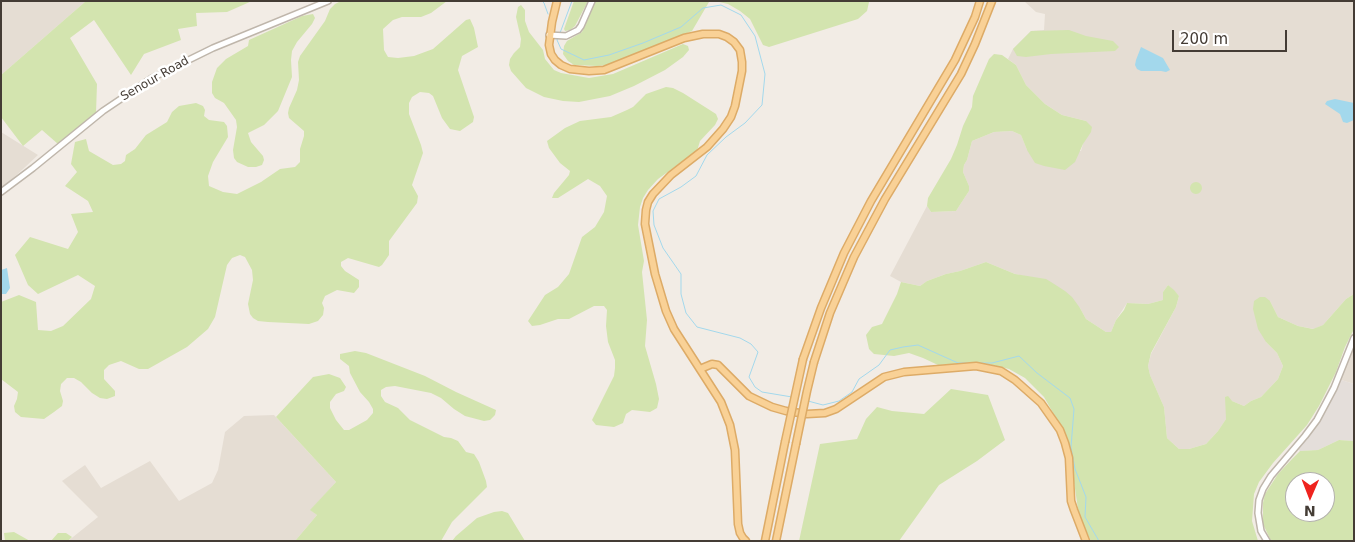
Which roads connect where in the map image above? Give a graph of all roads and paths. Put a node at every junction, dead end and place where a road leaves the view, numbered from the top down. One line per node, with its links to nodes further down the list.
1 (328, 1): 7 (street, Senour Road)
2 (557, 1): 6 (main road)
3 (592, 1): 6 (street)
4 (980, 1): 11 (main road, bridge)
5 (992, 1): 12 (main road, bridge)
6 (549, 35): 9 (main road)
7 (1, 192)
8 (1354, 338): 14 (street)
9 (700, 368): 10 (main road); 13 (main road)
10 (746, 541)
11 (765, 541)
12 (776, 541)
13 (1086, 541)
14 (1267, 541)

